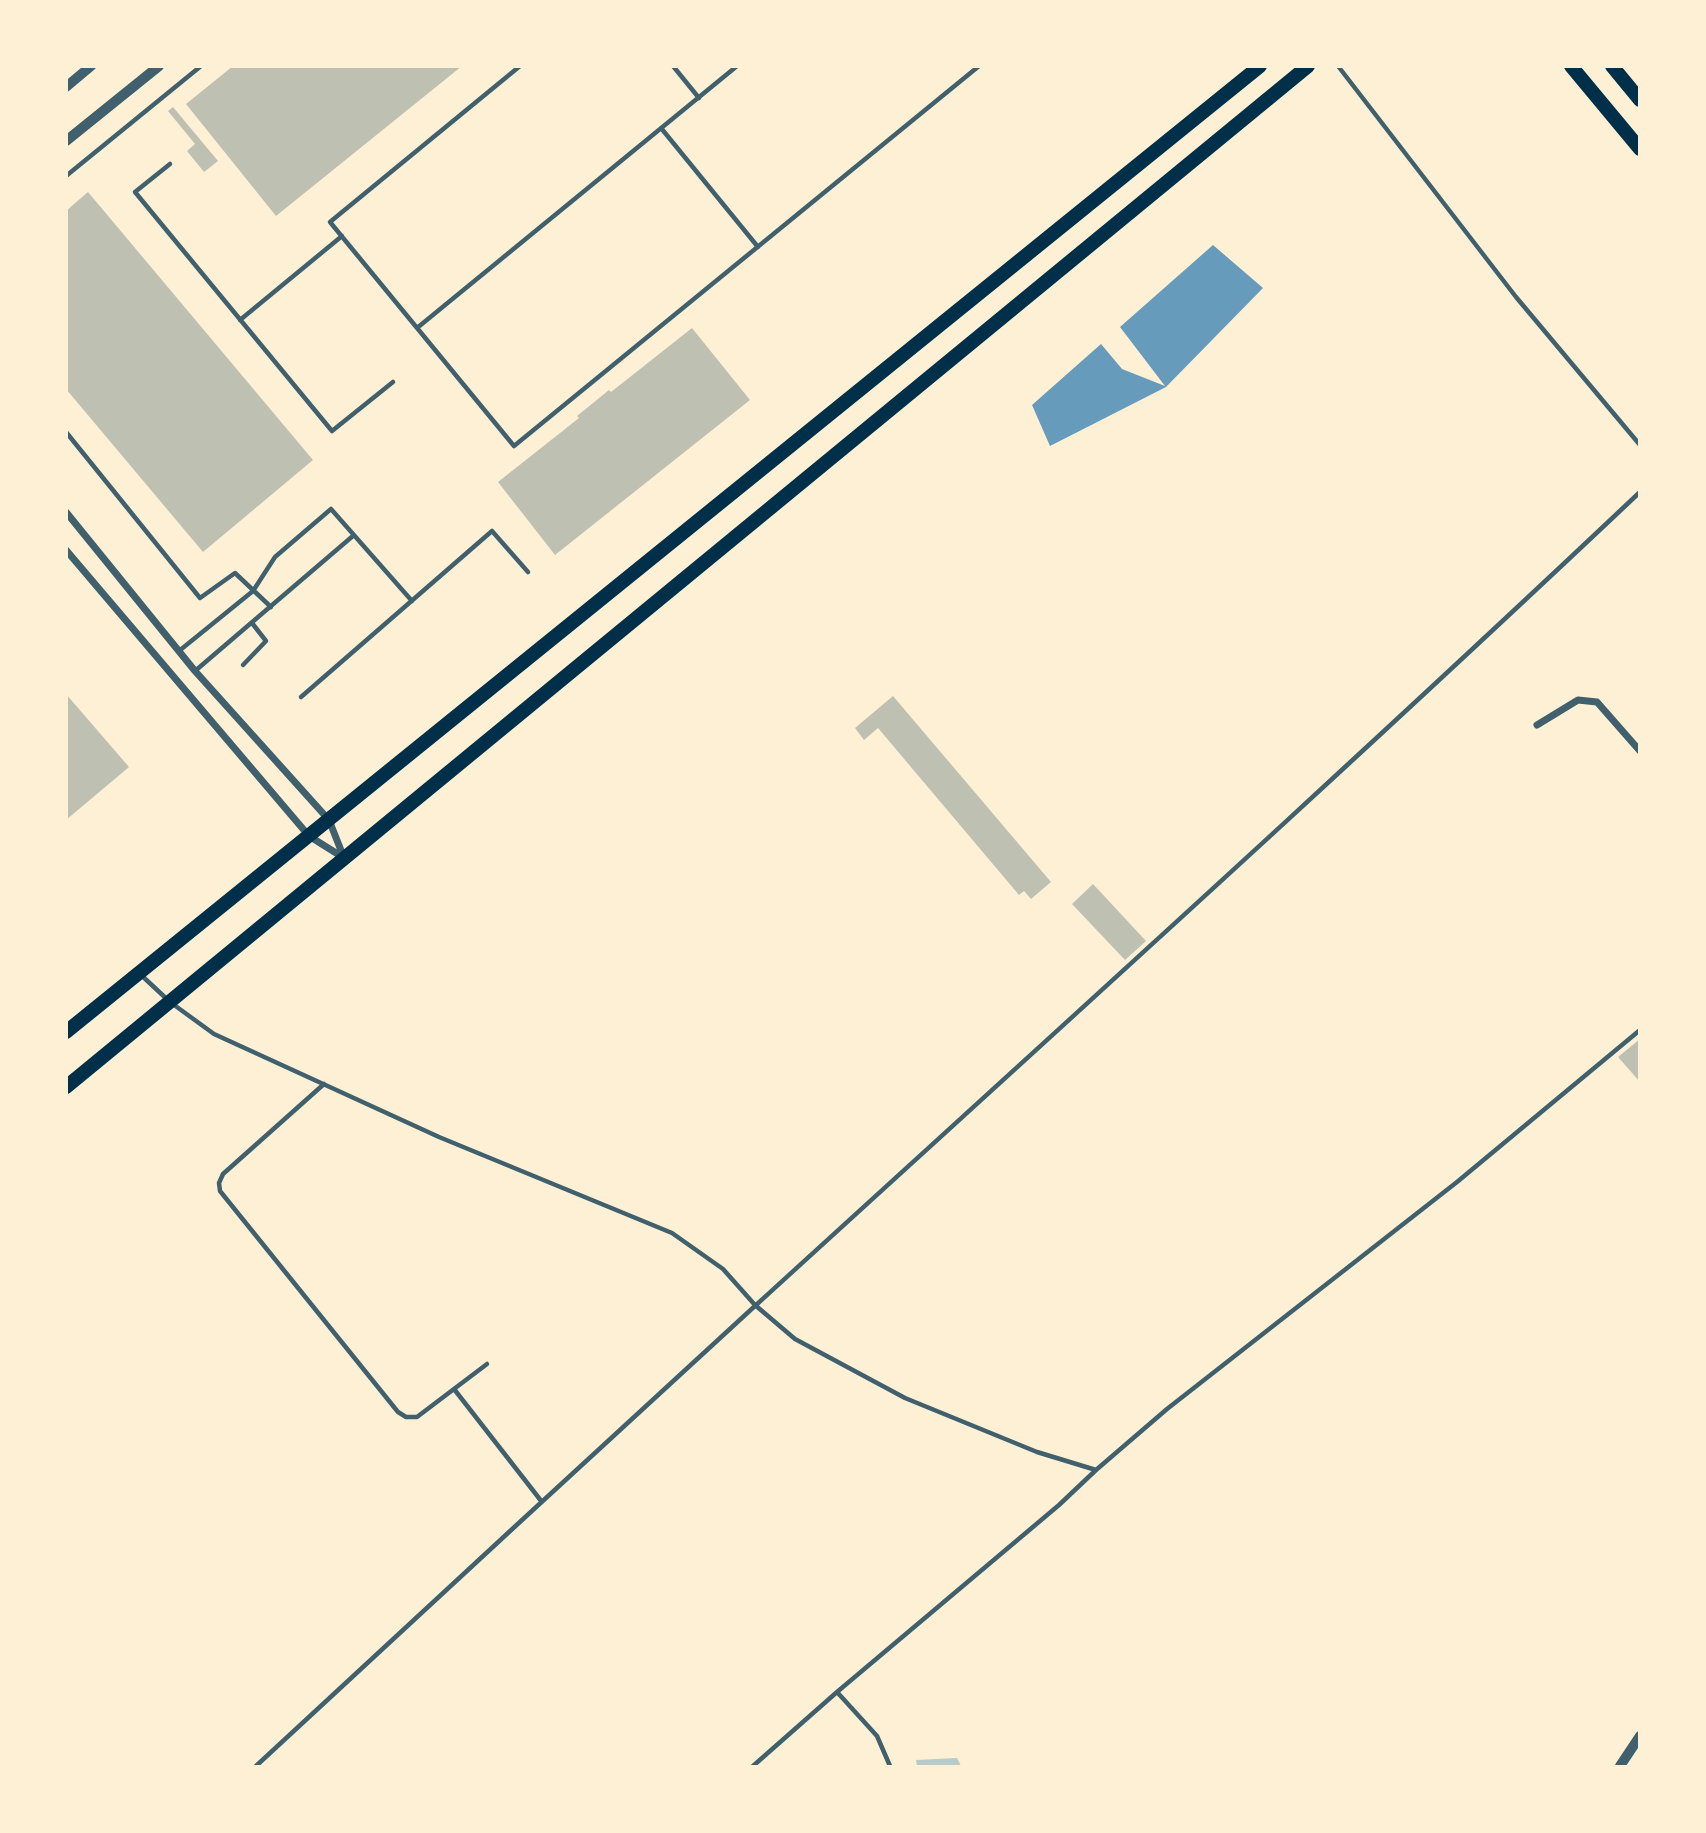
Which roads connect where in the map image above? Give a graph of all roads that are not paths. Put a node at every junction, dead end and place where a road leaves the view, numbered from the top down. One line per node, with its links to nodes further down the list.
1 (91, 66): 13 (street)
2 (159, 66): 17 (street)
3 (201, 66): 20 (lane)
4 (520, 66): 21 (lane)
5 (673, 66): 14 (lane)
6 (737, 66): 14 (lane)
7 (979, 66): 22 (lane)
8 (1260, 66): 43 (main road)
9 (1308, 66): 45 (main road)
10 (1338, 66): 27 (lane)
11 (1571, 66): 18 (main road)
12 (1612, 66): 15 (main road)
13 (66, 87)
14 (698, 98): 16 (lane)
15 (1640, 100)
16 (661, 128): 22 (lane); 24 (lane)
17 (66, 141)
18 (1640, 149)
19 (170, 164): 23 (lane)
20 (66, 176)
21 (342, 236): 23 (lane); 24 (lane)
22 (758, 247): 24 (lane)
23 (240, 320): 25 (lane)
24 (417, 328)
25 (393, 382)
26 (66, 432): 33 (lane)
27 (1640, 445)
28 (1640, 492): 52 (lane)
29 (66, 512): 37 (street)
30 (354, 535): 33 (lane); 34 (lane); 35 (lane)
31 (66, 550): 44 (street)
32 (528, 572): 34 (lane)
33 (253, 592): 35 (lane); 37 (lane)
34 (412, 601): 40 (lane)
35 (271, 607): 36 (lane)
36 (252, 623): 38 (lane); 39 (lane)
37 (179, 651): 39 (street)
38 (243, 665)
39 (195, 671): 43 (street)
40 (301, 697)
41 (1537, 725): 42 (street)
42 (1640, 751)
43 (328, 820): 44 (main road); 45 (street)
44 (309, 836): 45 (street); 46 (main road)
45 (345, 858): 47 (main road)
46 (139, 973): 47 (lane); 49 (main road)
47 (170, 1002): 50 (lane); 51 (main road)
48 (1640, 1030): 55 (lane)
49 (66, 1032)
50 (324, 1084): 52 (lane); 54 (lane)
51 (66, 1087)
52 (755, 1305): 55 (lane); 56 (lane)
53 (487, 1364): 54 (lane)
54 (454, 1389): 56 (lane)
55 (1096, 1470): 57 (lane)
56 (542, 1502): 59 (lane)
57 (837, 1692): 60 (lane); 61 (lane)
58 (1640, 1736): 62 (street)
59 (256, 1766)
60 (753, 1766)
61 (890, 1766)
62 (1620, 1766)

